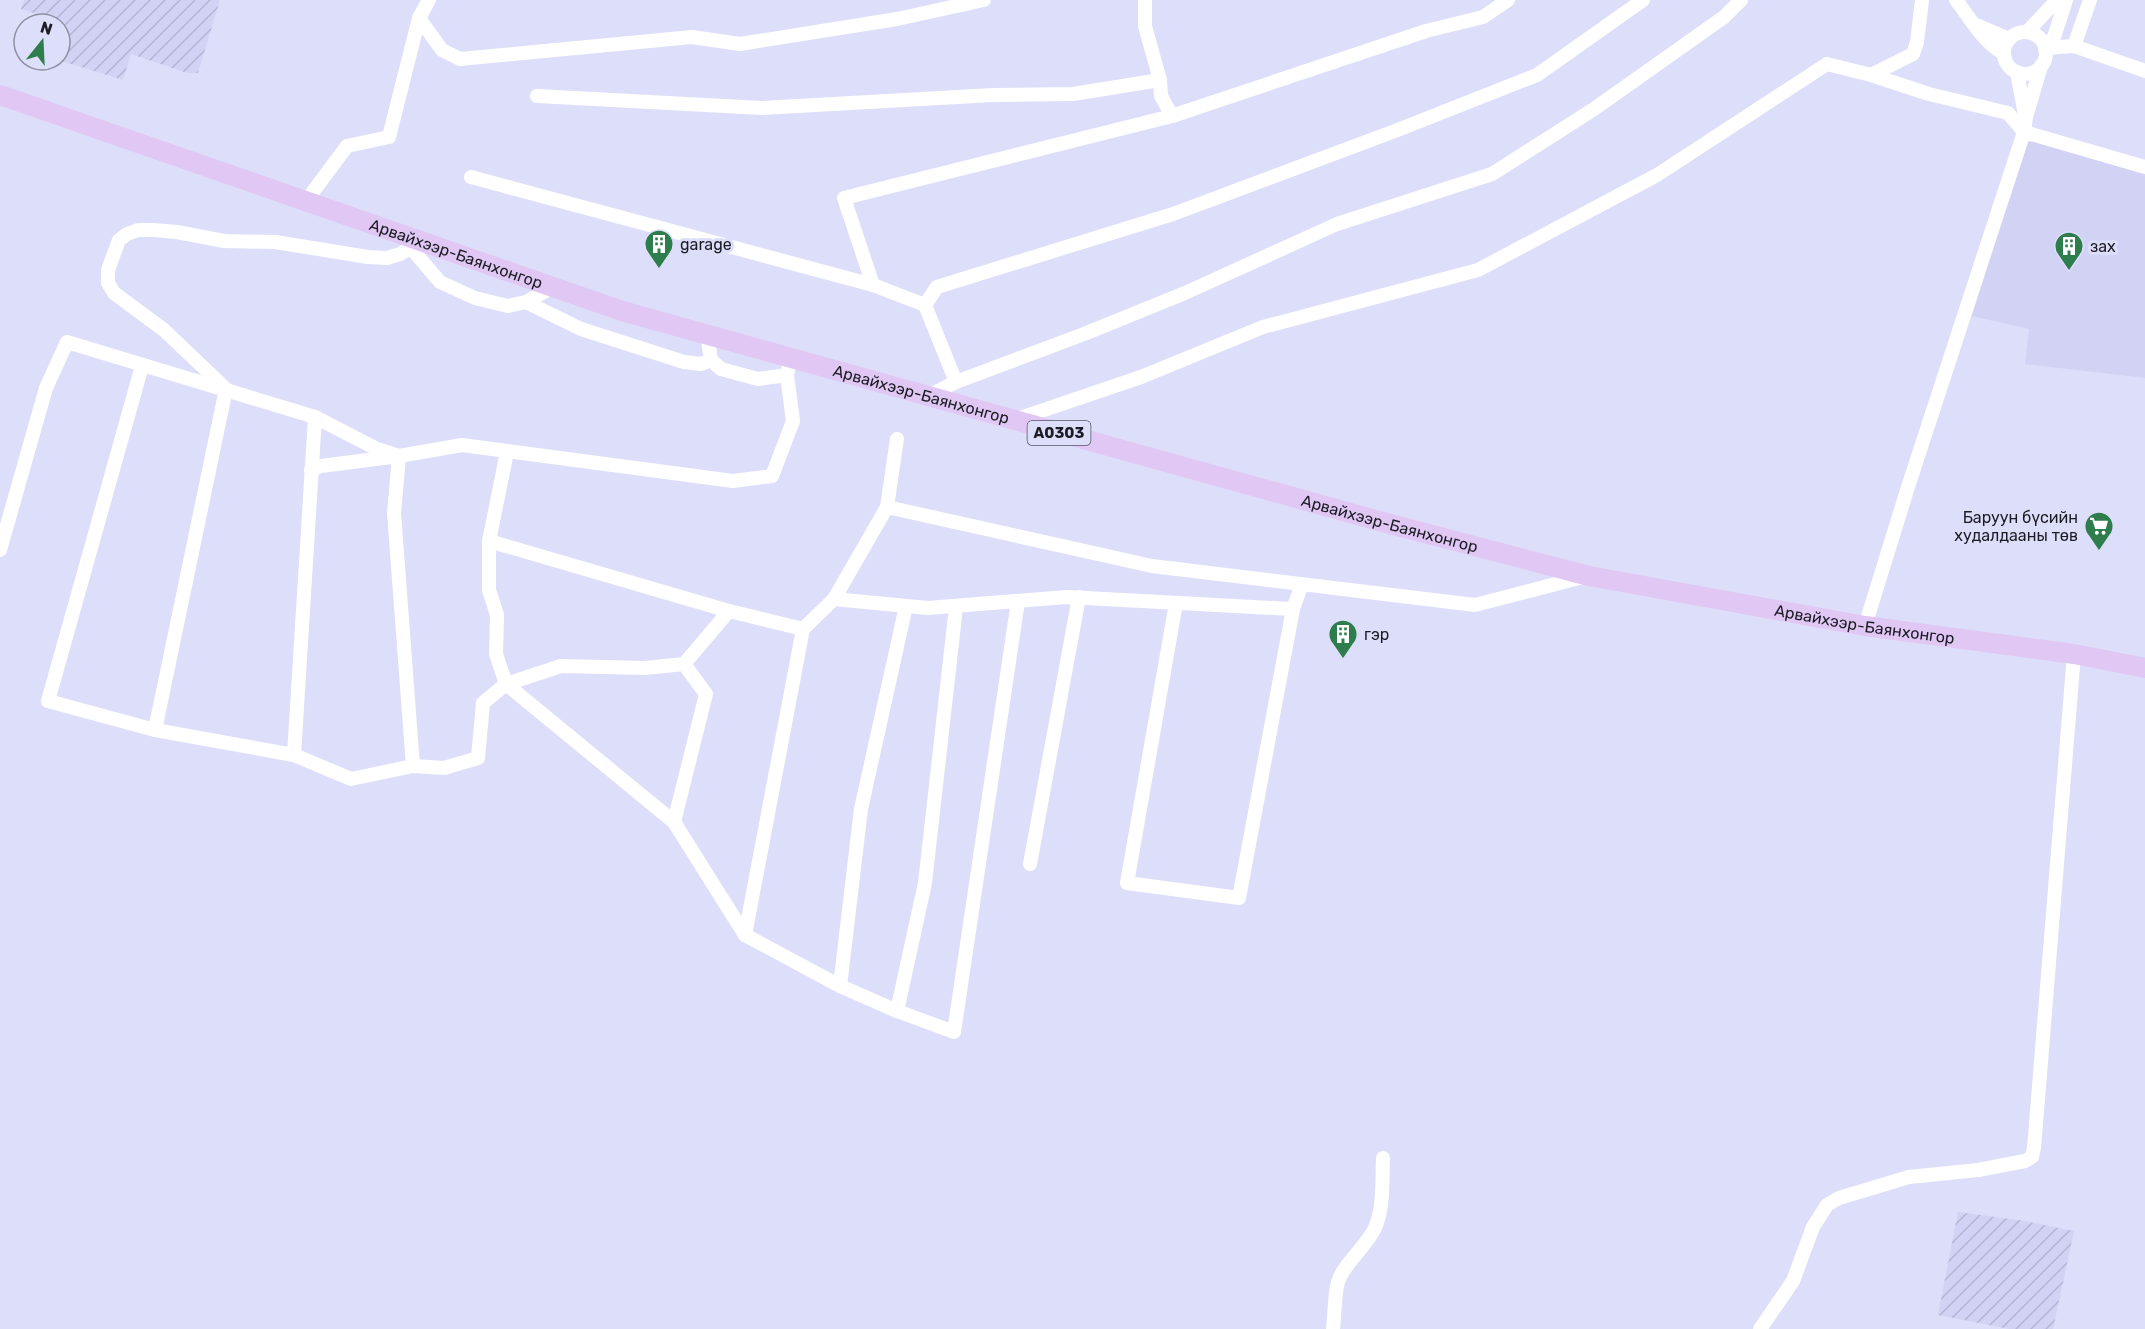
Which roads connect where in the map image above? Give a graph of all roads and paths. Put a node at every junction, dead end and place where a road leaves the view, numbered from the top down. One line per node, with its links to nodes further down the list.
1 (429, 0): 12 (street)
2 (984, 0): 12 (street)
3 (1145, 0): 23 (street)
4 (1508, 0): 26 (street)
5 (1643, 0): 36 (street)
6 (1741, 0): 41 (street)
7 (1922, 0): 22 (street)
8 (1956, 0): 13 (street)
9 (2057, 0): 14 (street)
10 (2066, 0): 17 (street)
11 (2090, 0): 16 (street)
12 (419, 18): 31 (street)
13 (1975, 24): 15 (street); 18 (street)
14 (2027, 32): 15 (street); 17 (street)
15 (2009, 39): 18 (street)
16 (2074, 45): 17 (street); 20 (street)
17 (2045, 48): 19 (street)
18 (2003, 53): 21 (street)
19 (2041, 66): 21 (street); 27 (street)
20 (2145, 71)
21 (2017, 72): 27 (street)
22 (1871, 75): 28 (street); 45 (street)
23 (1160, 80): 25 (street); 26 (street)
24 (0, 95): 31 (highway, Арвайхээр-Баянхонгор / A0303)
25 (537, 96)
26 (1172, 116): 33 (street)
27 (2026, 117): 28 (street)
28 (2024, 132): 29 (street); 63 (street)
29 (2145, 167)
30 (471, 177): 33 (street)
31 (306, 201): 32 (highway, Арвайхээр-Баянхонгор / A0303)
32 (416, 245): 34 (highway, Арвайхээр-Баянхонгор / A0303); 35 (street); 42 (street)
33 (873, 285): 36 (street)
34 (553, 287): 35 (street); 37 (highway, Арвайхээр-Баянхонгор / A0303)
35 (525, 302): 38 (street)
36 (925, 305): 41 (street)
37 (707, 334): 38 (street); 40 (highway, Арвайхээр-Баянхонгор / A0303)
38 (711, 360): 40 (street)
39 (142, 366): 42 (street); 52 (street); 69 (street)
40 (789, 367): 43 (highway, Арвайхээр-Баянхонгор / A0303); 47 (street)
41 (956, 382): 43 (street)
42 (226, 389): 44 (street); 69 (street)
43 (928, 396): 45 (highway, Арвайхээр-Баянхонгор / A0303)
44 (315, 417): 48 (street); 49 (street)
45 (1014, 420): 53 (highway, Арвайхээр-Баянхонгор / A0303)
46 (897, 439): 50 (street)
47 (507, 452): 48 (street); 51 (street)
48 (399, 456): 49 (street); 71 (street)
49 (311, 470): 70 (street)
50 (888, 507): 54 (street); 56 (street)
51 (489, 541): 62 (street); 68 (street)
52 (0, 550)
53 (1589, 576): 54 (street); 63 (highway, Арвайхээр-Баянхонгор / A0303)
54 (1302, 584): 61 (street)
55 (1079, 597): 57 (street); 58 (street); 73 (street)
56 (834, 599): 59 (street); 64 (street)
57 (1018, 601): 60 (street); 76 (street)
58 (1176, 603): 61 (street); 61 (street)
59 (906, 606): 60 (street); 75 (street)
60 (956, 607): 76 (street)
61 (1293, 609)
62 (729, 611): 64 (street); 66 (street)
63 (1865, 626): 65 (highway, Арвайхээр-Баянхонгор / A0303)
64 (803, 629): 74 (street)
65 (2074, 654): 67 (highway, Арвайхээр-Баянхонгор / A0303); 79 (street)
66 (684, 664): 68 (street); 72 (street)
67 (2145, 668)
68 (506, 684): 71 (street); 72 (street)
69 (155, 730): 70 (street)
70 (294, 756): 71 (street)
71 (413, 766)
72 (674, 822): 74 (street)
73 (1029, 864)
74 (745, 935): 75 (street)
75 (840, 986): 76 (street)
76 (897, 1011)
77 (1383, 1158): 78 (street)
78 (1333, 1329)
79 (1760, 1329)

